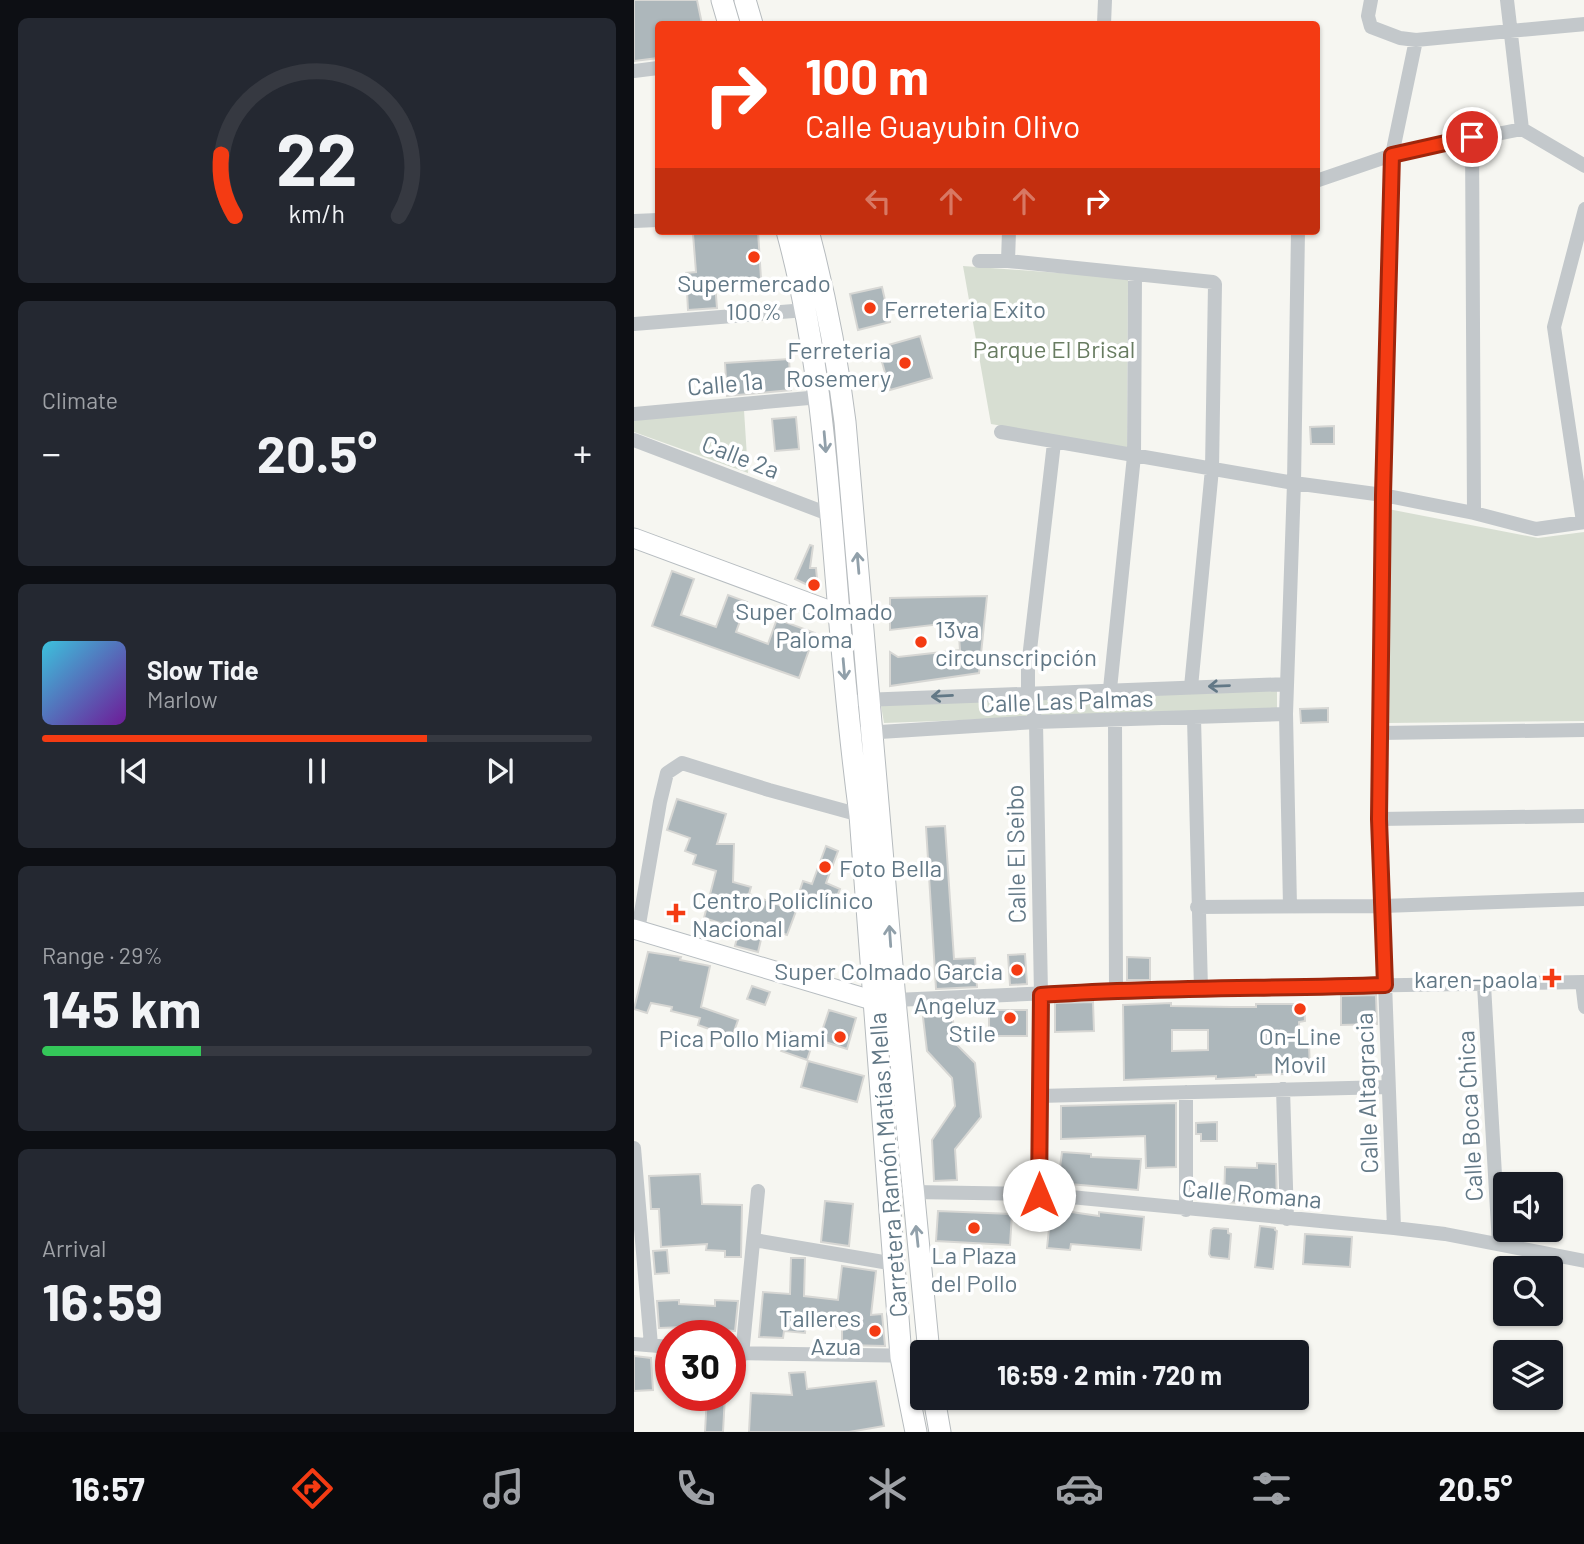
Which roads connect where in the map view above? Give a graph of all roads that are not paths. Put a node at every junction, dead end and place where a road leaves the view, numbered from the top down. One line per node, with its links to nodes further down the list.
1 (722, 0): 6 (main road)
2 (745, 0): 7 (main road)
3 (1105, 0): 8 (street)
4 (1371, 0): 11 (street)
5 (1507, 0): 10 (street)
6 (728, 21)
7 (751, 21)
8 (1104, 21)
9 (1584, 24): 10 (street)
10 (1511, 31): 11 (street); 14 (street)
11 (1416, 40): 16 (street, Calle Altagracia)
12 (655, 68): 13 (street)
13 (634, 71)
14 (1522, 129): 15 (street); 17 (street)
15 (1472, 137): 16 (street); 40 (street)
16 (1392, 155): 18 (street); 39 (street, Calle Altagracia)
17 (1584, 166)
18 (1320, 180)
19 (1584, 209): 42 (street)
20 (655, 220): 21 (street)
21 (634, 221)
22 (788, 235): 29 (main road, Carretera Ramón Matías Mella)
23 (809, 235): 45 (main road, Carretera Ramón Matías Mella, one-way to 23)
24 (1008, 235): 27 (street)
25 (1298, 235): 38 (street)
26 (979, 261): 27 (street)
27 (1008, 261): 28 (street)
28 (1135, 275): 36 (street); 37 (street)
29 (807, 310): 30 (street); 31 (main road, Carretera Ramón Matías Mella)
30 (634, 324)
31 (820, 397): 32 (street, Calle 1a); 41 (main road, Carretera Ramón Matías Mella, one-way to 41)
32 (634, 414)
33 (1001, 432): 35 (street)
34 (634, 440): 41 (street, Calle 2a)
35 (1054, 443): 36 (street); 49 (street, Calle El Seibo)
36 (1134, 456): 37 (street); 48 (street)
37 (1213, 469): 38 (street); 47 (street)
38 (1294, 483): 39 (street); 46 (street)
39 (1383, 495): 40 (street); 58 (street, Calle Altagracia)
40 (1474, 513): 42 (street)
41 (831, 514): 44 (main road, Carretera Ramón Matías Mella)
42 (1584, 522)
43 (634, 538): 44 (main road)
44 (839, 614): 45 (main road); 51 (main road, Carretera Ramón Matías Mella, one-way to 51)
45 (863, 614): 50 (main road, Carretera Ramón Matías Mella)
46 (1287, 684): 47 (street, Calle Las Palmas, one-way to 47); 52 (street)
47 (1191, 687): 48 (street, Calle Las Palmas)
48 (1110, 689): 49 (street, Calle Las Palmas)
49 (1028, 692): 50 (street, Calle Las Palmas, one-way to 50); 55 (street, Calle El Seibo)
50 (870, 699): 51 (street, Calle Las Palmas); 57 (main road, Carretera Ramón Matías Mella)
51 (847, 701): 59 (main road, Carretera Ramón Matías Mella)
52 (1286, 714): 53 (street, Calle Las Palmas); 64 (street)
53 (1194, 718): 54 (street, Calle Las Palmas); 66 (street)
54 (1115, 720): 55 (street, Calle Las Palmas); 71 (street)
55 (1036, 722): 57 (street, Calle Las Palmas); 73 (street, Calle El Seibo)
56 (1584, 730): 58 (street)
57 (873, 732): 59 (street, Calle Las Palmas); 74 (main road, Carretera Ramón Matías Mella, one-way to 57)
58 (1380, 733): 62 (street, Calle Altagracia)
59 (849, 734): 60 (main road, Carretera Ramón Matías Mella)
60 (860, 816): 67 (street); 74 (main road, Carretera Ramón Matías Mella)
61 (1584, 816): 62 (street)
62 (1379, 819): 65 (street, Calle Altagracia)
63 (1584, 899): 65 (street)
64 (1290, 906): 65 (street); 66 (street)
65 (1383, 906): 69 (street, Calle Altagracia)
66 (1197, 907): 72 (street)
67 (636, 929): 74 (main road)
68 (1583, 982): 70 (street); 75 (street)
69 (1385, 985): 70 (street); 72 (street); 76 (street, Calle Altagracia)
70 (1484, 985): 88 (street, Calle Boca Chica)
71 (1116, 989): 72 (street); 73 (street)
72 (1201, 989)
73 (1041, 995): 74 (street); 79 (street, Calle El Seibo)
74 (885, 1001): 82 (main road, Carretera Ramón Matías Mella); 90 (main road, Carretera Ramón Matías Mella)
75 (1584, 1007)
76 (1388, 1087): 77 (street); 86 (street, Calle Altagracia)
77 (1283, 1089): 78 (street); 85 (street)
78 (1186, 1092): 79 (street); 84 (street)
79 (1039, 1096): 83 (street, Calle El Seibo)
80 (635, 1148): 94 (street)
81 (758, 1191): 87 (street)
82 (913, 1192): 83 (street, Calle Romana); 92 (main road, Carretera Ramón Matías Mella, one-way to 82)
83 (1039, 1195): 84 (street, Calle Romana)
84 (1186, 1210): 85 (street, Calle Romana)
85 (1287, 1219): 86 (street, Calle Romana)
86 (1394, 1228): 88 (street, Calle Romana)
87 (754, 1240): 90 (street); 91 (street)
88 (1499, 1244): 89 (street, Calle Romana)
89 (1584, 1261)
90 (895, 1264): 97 (main road, Carretera Ramón Matías Mella)
91 (741, 1320)
92 (928, 1340)
93 (634, 1344): 94 (street)
94 (651, 1345): 95 (street)
95 (655, 1345)
96 (746, 1354): 97 (street)
97 (901, 1357): 98 (street); 100 (main road, Carretera Ramón Matías Mella)
98 (910, 1357)
99 (936, 1410): 101 (main road)
100 (916, 1432)
101 (940, 1432)

